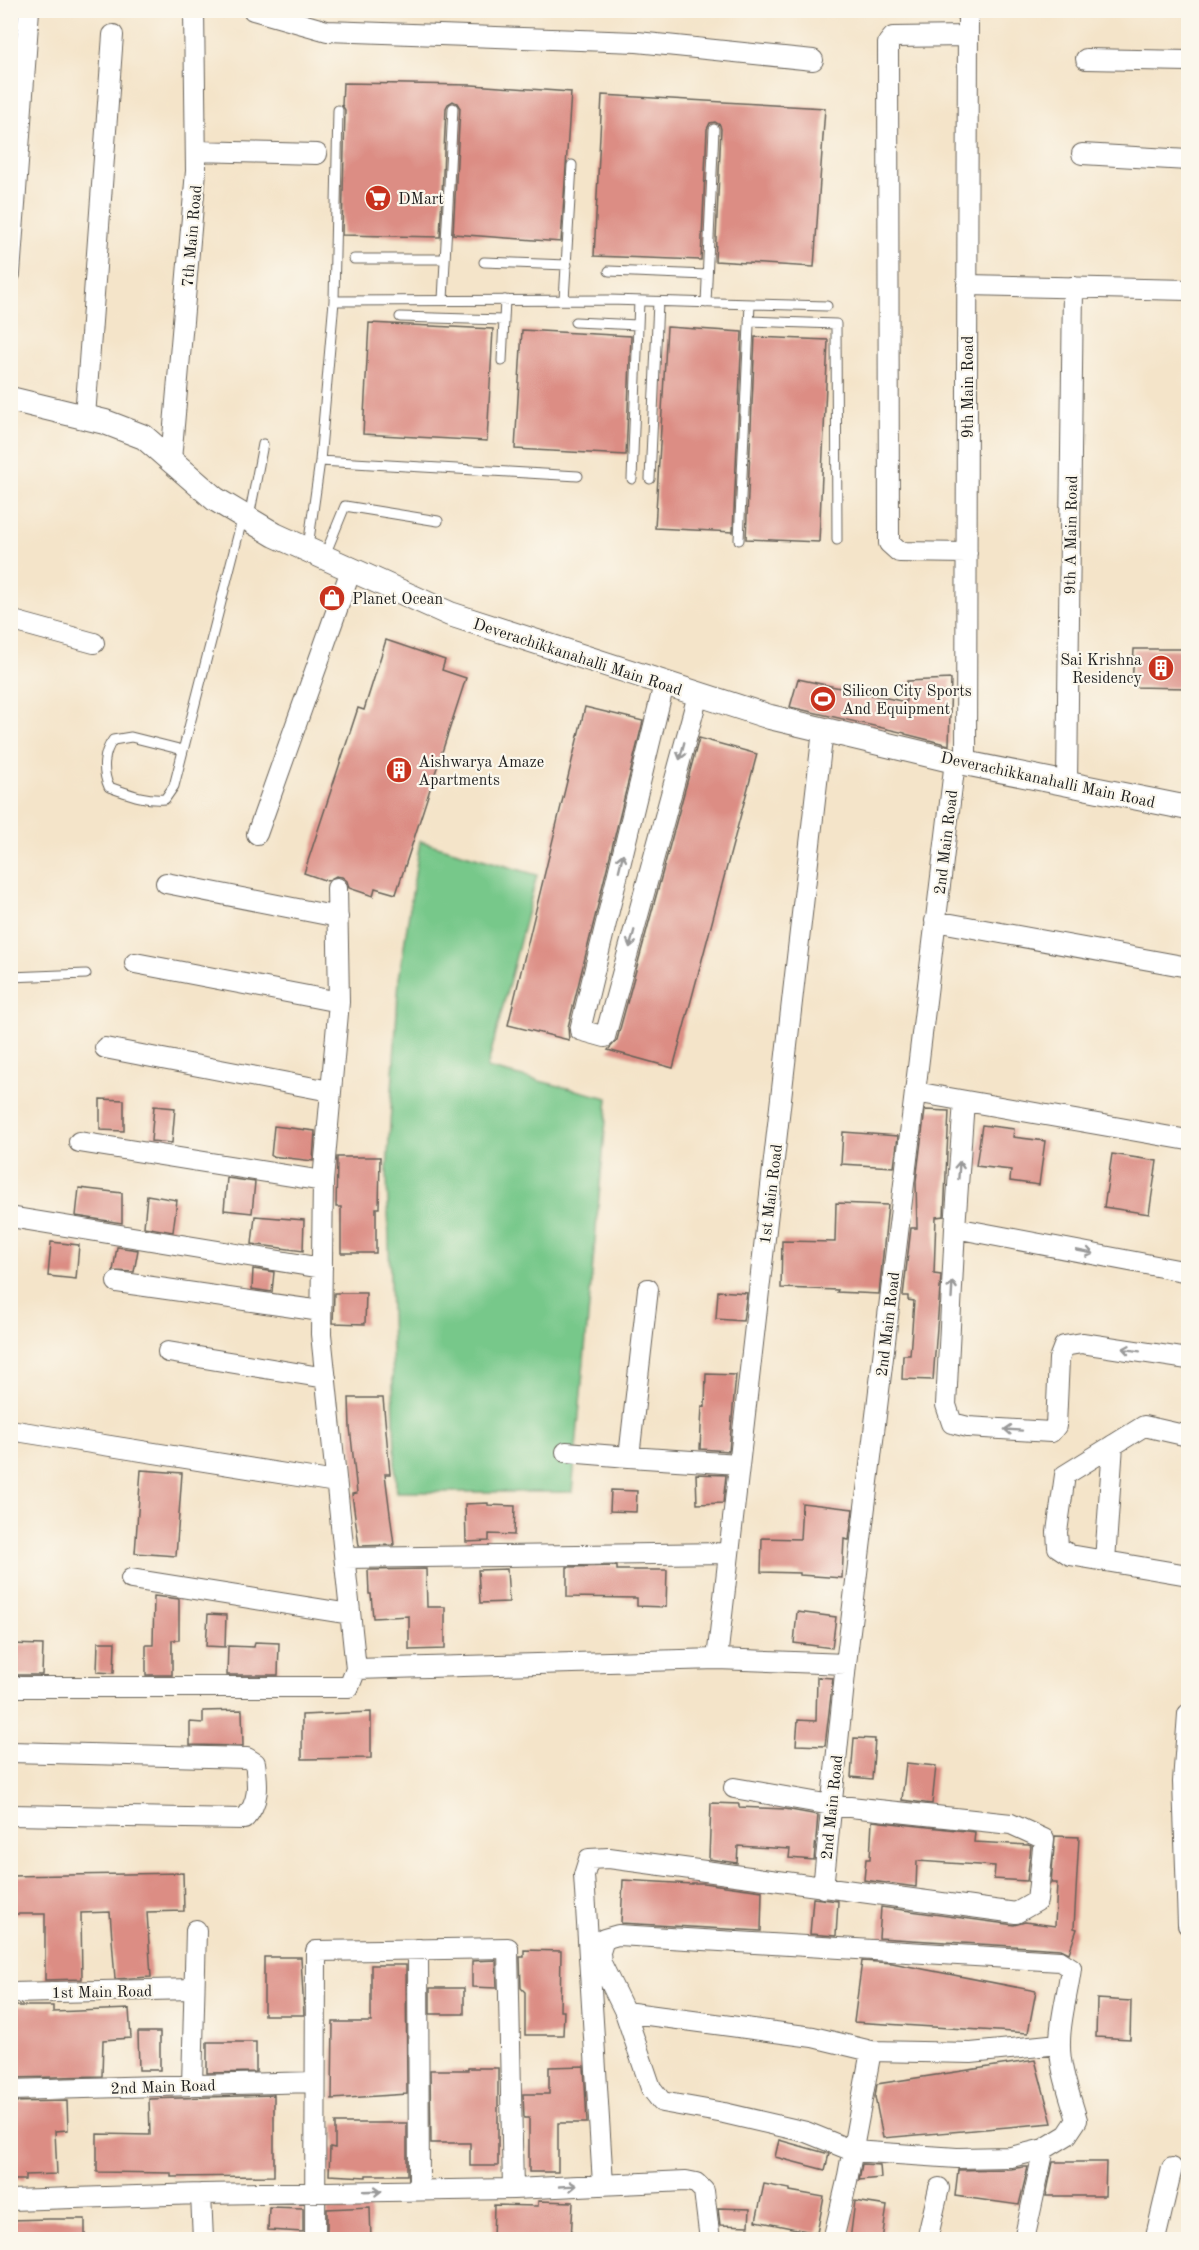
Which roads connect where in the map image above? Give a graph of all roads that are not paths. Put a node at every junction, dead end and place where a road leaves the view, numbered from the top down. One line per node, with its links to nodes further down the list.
1 (29, 10): 23 (street)
2 (194, 10): 13 (street, 7th Main Road)
3 (253, 10): 8 (street)
4 (968, 10): 6 (street, 9th Main Road)
5 (113, 35): 44 (street)
6 (968, 36): 25 (street, 9th Main Road); 55 (street)
7 (1086, 59): 9 (street)
8 (813, 60)
9 (1188, 61)
10 (453, 108): 19 (lane)
11 (338, 110): 31 (lane)
12 (714, 129): 24 (lane)
13 (196, 151): 14 (street); 46 (street, 7th Main Road)
14 (317, 154)
15 (1082, 154): 16 (street)
16 (1188, 160)
17 (572, 165): 21 (lane)
18 (354, 260): 19 (lane)
19 (445, 260): 28 (lane)
20 (484, 262): 21 (lane)
21 (567, 265): 30 (lane)
22 (609, 271): 24 (lane)
23 (10, 274)
24 (707, 275): 34 (lane)
25 (967, 285): 26 (street); 55 (street, 9th Main Road)
26 (1073, 287): 27 (street); 65 (street, 9th A Main Road)
27 (1188, 290)
28 (443, 300): 29 (lane); 31 (lane)
29 (505, 300): 30 (lane); 38 (lane)
30 (564, 300): 32 (lane)
31 (334, 301): 47 (lane)
32 (639, 301): 33 (lane); 41 (lane)
33 (658, 302): 34 (lane); 50 (lane)
34 (706, 303): 35 (lane)
35 (750, 304): 36 (lane); 39 (lane)
36 (827, 306)
37 (400, 317): 38 (lane)
38 (503, 320): 42 (lane)
39 (749, 321): 53 (lane); 54 (lane)
40 (575, 322): 41 (lane)
41 (638, 325): 49 (lane)
42 (502, 361)
43 (10, 399): 44 (street, Deverachikkanahalli Main Road)
44 (85, 417): 46 (street, Deverachikkanahalli Main Road)
45 (263, 444): 51 (lane)
46 (171, 460): 51 (street, Deverachikkanahalli Main Road)
47 (320, 461): 48 (lane); 56 (lane)
48 (578, 476)
49 (632, 478)
50 (650, 479)
51 (243, 516): 56 (street, Deverachikkanahalli Main Road); 63 (lane)
52 (438, 521): 56 (lane)
53 (739, 540)
54 (837, 540)
55 (967, 553): 64 (street, 9th Main Road)
56 (316, 554): 57 (street, Deverachikkanahalli Main Road)
57 (351, 570): 60 (street, Deverachikkanahalli Main Road); 67 (street)
58 (10, 620): 59 (street)
59 (94, 644)
60 (664, 684): 61 (street, Deverachikkanahalli Main Road); 61 (street, one-way to 60)
61 (698, 695): 62 (street, Deverachikkanahalli Main Road)
62 (823, 730): 64 (street, Deverachikkanahalli Main Road); 99 (street, 1st Main Road)
63 (183, 750): 63 (lane)
64 (961, 762): 65 (street, Deverachikkanahalli Main Road); 71 (street, 2nd Main Road)
65 (1067, 783): 66 (street, Deverachikkanahalli Main Road)
66 (1188, 808)
67 (257, 834)
68 (166, 883): 70 (street)
69 (337, 888): 70 (street)
70 (338, 917): 76 (street)
71 (935, 921): 73 (street); 79 (street, 2nd Main Road)
72 (135, 963): 76 (street)
73 (1188, 967)
74 (86, 974): 75 (lane)
75 (10, 978)
76 (339, 1002): 78 (street)
77 (105, 1047): 78 (street)
78 (330, 1091): 83 (street)
79 (915, 1092): 80 (street); 108 (street, 2nd Main Road)
80 (964, 1101): 81 (street); 85 (street, one-way to 80)
81 (1188, 1140)
82 (79, 1142): 83 (street)
83 (323, 1180): 86 (street)
84 (10, 1218): 86 (street)
85 (955, 1228): 87 (street, one-way to 87); 92 (street, one-way to 85)
86 (322, 1268): 90 (street)
87 (1188, 1272)
88 (117, 1282): 90 (street)
89 (648, 1288): 98 (street)
90 (321, 1311): 93 (street)
91 (168, 1352): 93 (street)
92 (1188, 1359)
93 (326, 1378): 100 (street)
94 (10, 1430): 100 (street)
95 (1188, 1436): 96 (street)
96 (1113, 1445): 103 (street); 103 (street)
97 (566, 1452): 98 (street)
98 (629, 1457): 99 (street)
99 (739, 1464): 101 (street, 1st Main Road)
100 (336, 1482): 102 (street)
101 (729, 1553): 102 (street); 107 (street, 1st Main Road)
102 (345, 1558): 106 (street)
103 (1105, 1560): 104 (street)
104 (1188, 1575)
105 (131, 1579): 106 (street)
106 (350, 1614): 109 (street)
107 (717, 1659): 108 (street); 109 (street)
108 (846, 1664): 114 (street, 2nd Main Road)
109 (356, 1669): 110 (street)
110 (10, 1687)
111 (1188, 1714): 117 (street)
112 (10, 1752): 115 (street)
113 (734, 1788): 114 (street)
114 (831, 1805): 116 (street, 2nd Main Road); 116 (street)
115 (10, 1815)
116 (823, 1888): 131 (street)
117 (1188, 1925)
118 (196, 1930): 120 (street)
119 (418, 1949): 125 (street); 133 (street); 134 (street)
120 (194, 1989): 121 (street, 1st Main Road); 126 (street)
121 (10, 1993)
122 (625, 2012): 123 (street); 124 (street); 129 (street)
123 (1059, 2044): 124 (street); 128 (street)
124 (871, 2051): 129 (street)
125 (315, 2082): 126 (street, 2nd Main Road); 135 (street)
126 (192, 2085): 127 (street, 2nd Main Road)
127 (10, 2090)
128 (1044, 2149): 129 (street); 143 (street)
129 (853, 2151): 141 (street)
130 (1172, 2168): 144 (street)
131 (603, 2184): 133 (street, one-way to 131); 140 (street)
132 (939, 2188): 142 (street)
133 (513, 2189): 134 (street)
134 (419, 2190): 135 (street, one-way to 134)
135 (315, 2193): 136 (street); 139 (street)
136 (201, 2194): 137 (street); 138 (street)
137 (10, 2200)
138 (203, 2240)
139 (315, 2240)
140 (710, 2240)
141 (833, 2240)
142 (927, 2240)
143 (1024, 2240)
144 (1155, 2240)

